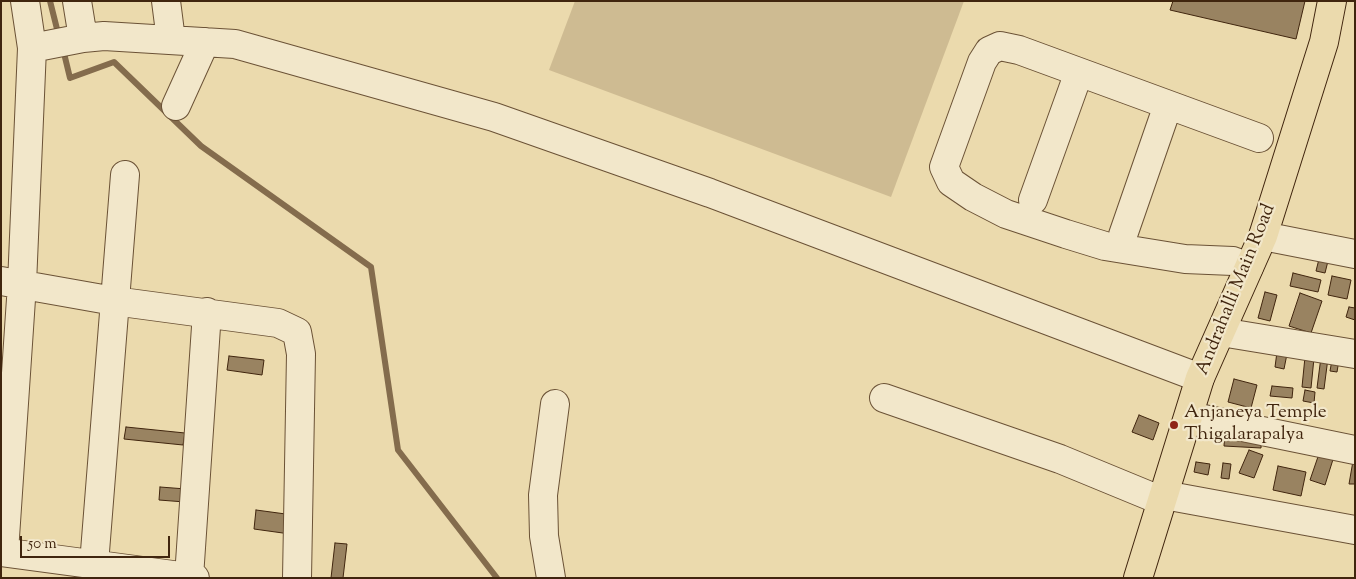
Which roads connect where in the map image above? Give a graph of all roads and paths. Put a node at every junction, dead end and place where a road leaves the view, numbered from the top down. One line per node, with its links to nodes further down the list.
1 (25, 1): 7 (street)
2 (78, 1): 7 (street)
3 (166, 1): 5 (street)
4 (1332, 1): 15 (main road, Andrahalli Main Road)
5 (171, 40): 6 (street); 7 (street)
6 (205, 42): 10 (street); 23 (street)
7 (59, 43): 18 (street)
8 (1080, 72): 9 (street); 13 (street); 17 (street)
9 (1168, 105): 11 (street); 14 (street)
10 (176, 106)
11 (1259, 138)
12 (125, 175): 19 (street)
13 (1033, 200)
14 (1123, 235)
15 (1263, 236): 16 (street); 17 (main road, Andrahalli Main Road)
16 (1355, 254)
17 (1250, 267): 21 (main road, Andrahalli Main Road)
18 (12, 282): 19 (street); 30 (street)
19 (114, 301): 20 (street); 31 (street)
20 (207, 312): 32 (street); 33 (street)
21 (1221, 332): 22 (street); 23 (main road, Andrahalli Main Road)
22 (1355, 354)
23 (1200, 378): 26 (main road, Andrahalli Main Road)
24 (884, 398): 28 (street)
25 (555, 404): 34 (street)
26 (1189, 416): 27 (street); 28 (main road, Andrahalli Main Road)
27 (1355, 450)
28 (1163, 498): 29 (street); 35 (main road, Andrahalli Main Road)
29 (1355, 530)
30 (3, 552): 31 (street)
31 (94, 564): 32 (street)
32 (192, 577)
33 (297, 578)
34 (552, 578)
35 (1138, 578)

